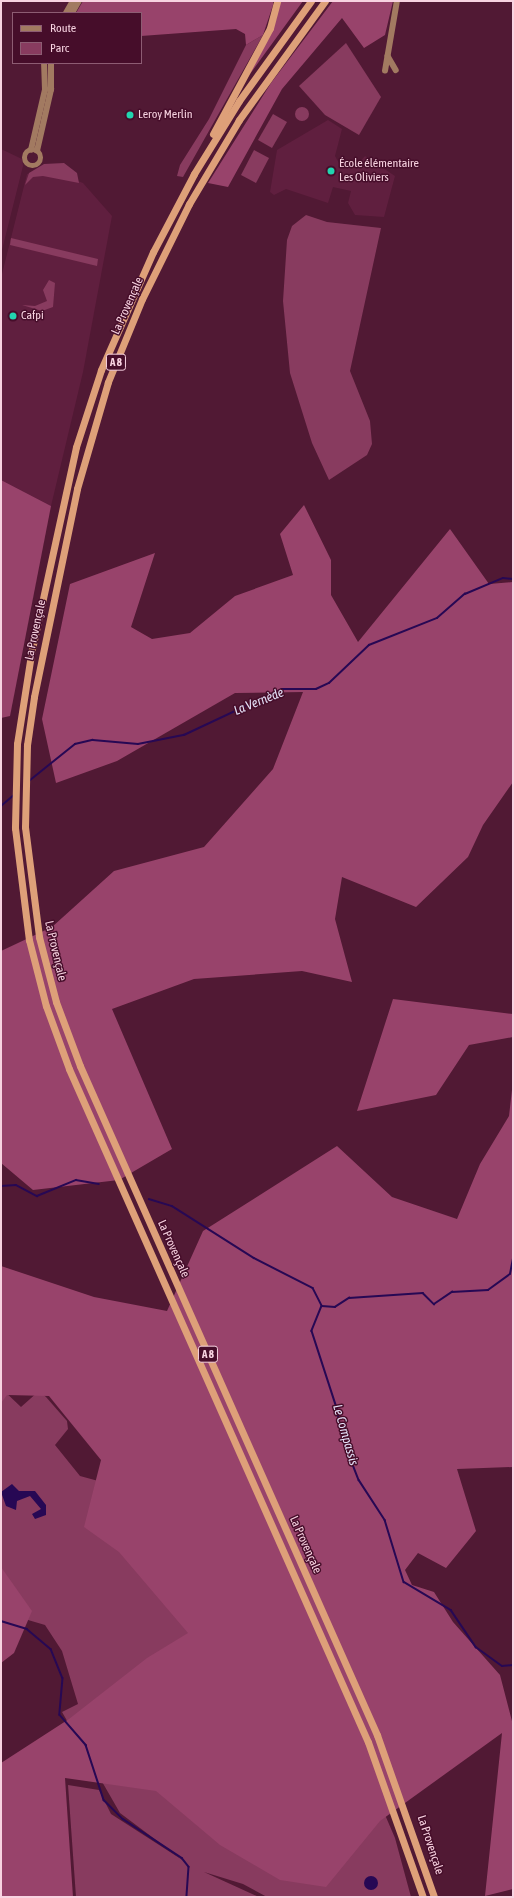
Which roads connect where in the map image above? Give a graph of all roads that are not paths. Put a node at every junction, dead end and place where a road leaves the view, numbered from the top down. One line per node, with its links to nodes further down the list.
1 (66, 1): 8 (street)
2 (73, 1): 9 (street)
3 (79, 1): 10 (street)
4 (277, 1): 16 (highway)
5 (312, 1): 16 (highway, La Provençale / A 8)
6 (325, 1): 18 (highway, La Provençale / A 8)
7 (397, 1): 11 (street)
8 (65, 12)
9 (66, 12)
10 (73, 12)
11 (388, 56): 14 (street); 15 (street)
12 (44, 64): 13 (street)
13 (51, 64)
14 (396, 70)
15 (385, 71)
16 (194, 174): 17 (highway, La Provençale / A 8)
17 (423, 1897)
18 (434, 1897)

